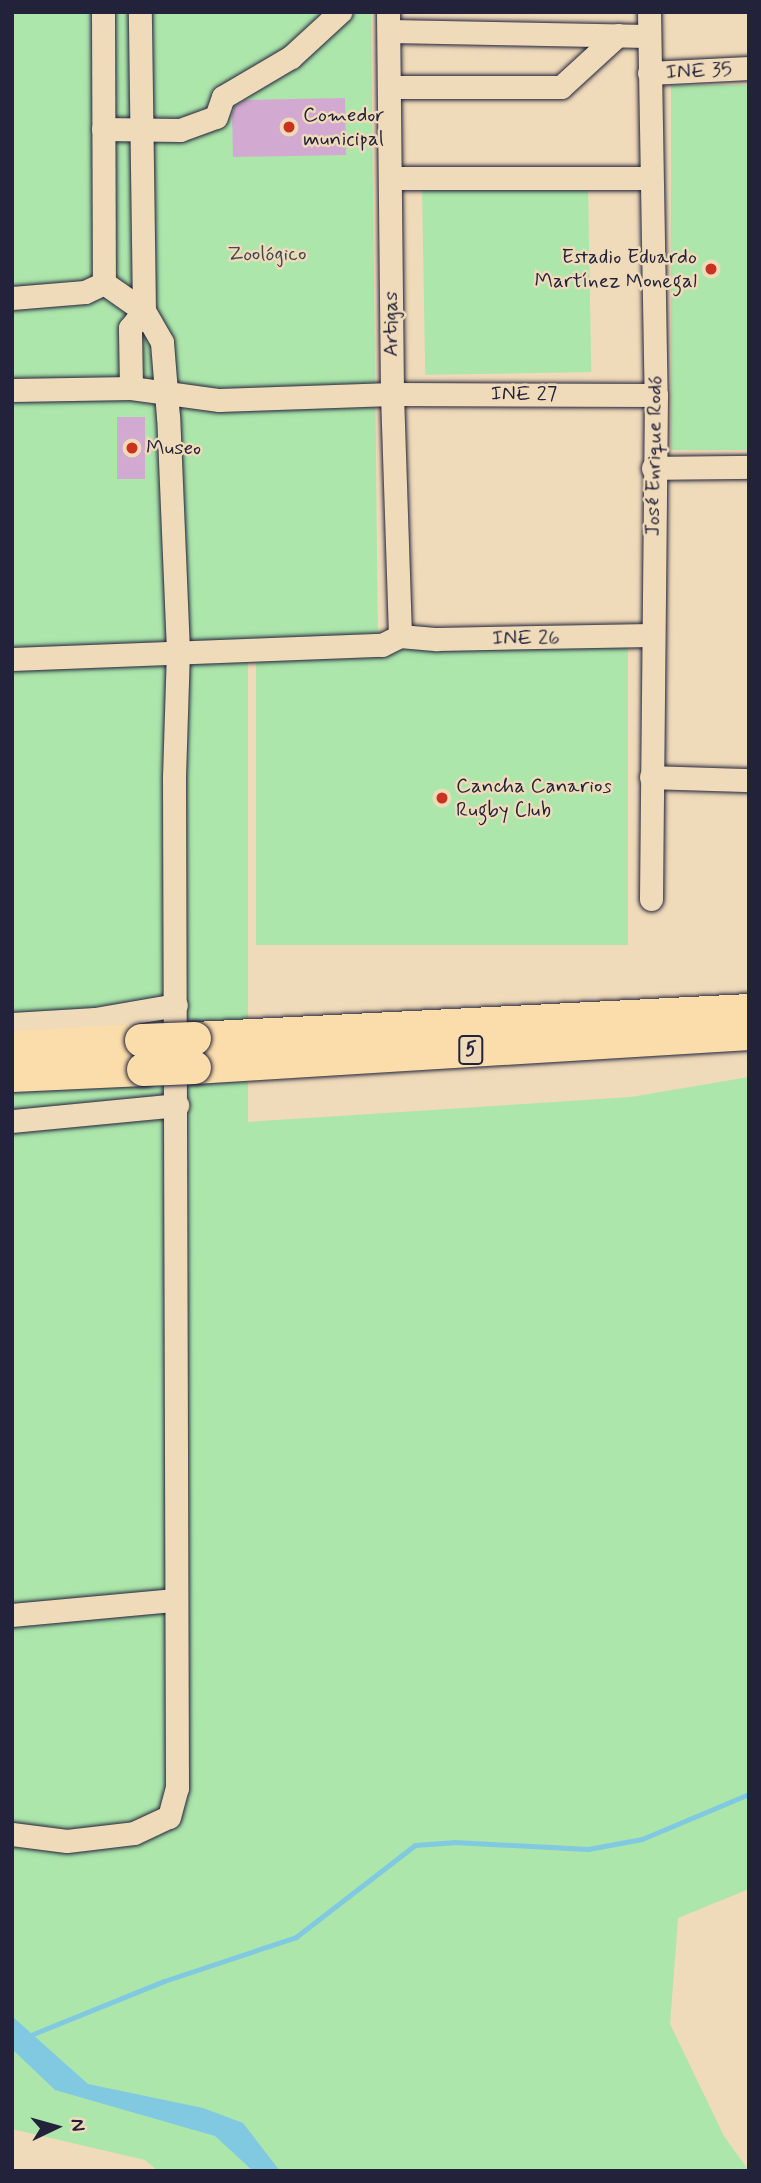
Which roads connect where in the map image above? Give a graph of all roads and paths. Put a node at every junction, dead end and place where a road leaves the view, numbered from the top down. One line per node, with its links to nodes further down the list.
1 (103, 12): 11 (street)
2 (140, 12): 12 (street)
3 (340, 12): 12 (street)
4 (649, 12): 7 (street, José Enrique Rodó)
5 (388, 22): 6 (street); 10 (street, Artigas)
6 (618, 35): 7 (street); 10 (street)
7 (649, 36): 9 (street, José Enrique Rodó)
8 (749, 68): 9 (street, INE 35)
9 (649, 73): 14 (street, José Enrique Rodó)
10 (389, 87): 13 (street, Artigas)
11 (103, 129): 12 (street); 15 (street)
12 (139, 130): 17 (street)
13 (391, 178): 14 (street); 21 (street, Artigas)
14 (651, 178): 22 (street, José Enrique Rodó)
15 (104, 283): 16 (street); 17 (street)
16 (12, 298)
17 (144, 311): 18 (street); 20 (street)
18 (131, 388): 19 (street, INE 27); 20 (street, INE 27)
19 (12, 390)
20 (165, 393): 21 (street, INE 27); 27 (street)
21 (392, 394): 22 (street, INE 27); 26 (street, Artigas)
22 (656, 395): 24 (street, José Enrique Rodó)
23 (749, 467): 24 (street)
24 (653, 468): 25 (street, José Enrique Rodó)
25 (651, 635): 26 (street, INE 26); 29 (street, José Enrique Rodó)
26 (400, 636): 27 (street)
27 (178, 652): 28 (street); 32 (street)
28 (12, 659)
29 (651, 777): 30 (street); 31 (street, José Enrique Rodó)
30 (749, 780)
31 (651, 899)
32 (176, 1005): 34 (street); 40 (street)
33 (749, 1010): 37 (highway, 5)
34 (12, 1024)
35 (749, 1033): 37 (highway, 5)
36 (12, 1047): 38 (highway, 5)
37 (194, 1053): 38 (highway, 5, bridge)
38 (142, 1054): 39 (highway, 5)
39 (12, 1075)
40 (177, 1105): 41 (street); 42 (street)
41 (12, 1121)
42 (174, 1600): 43 (street); 44 (street)
43 (12, 1615)
44 (12, 1834)

